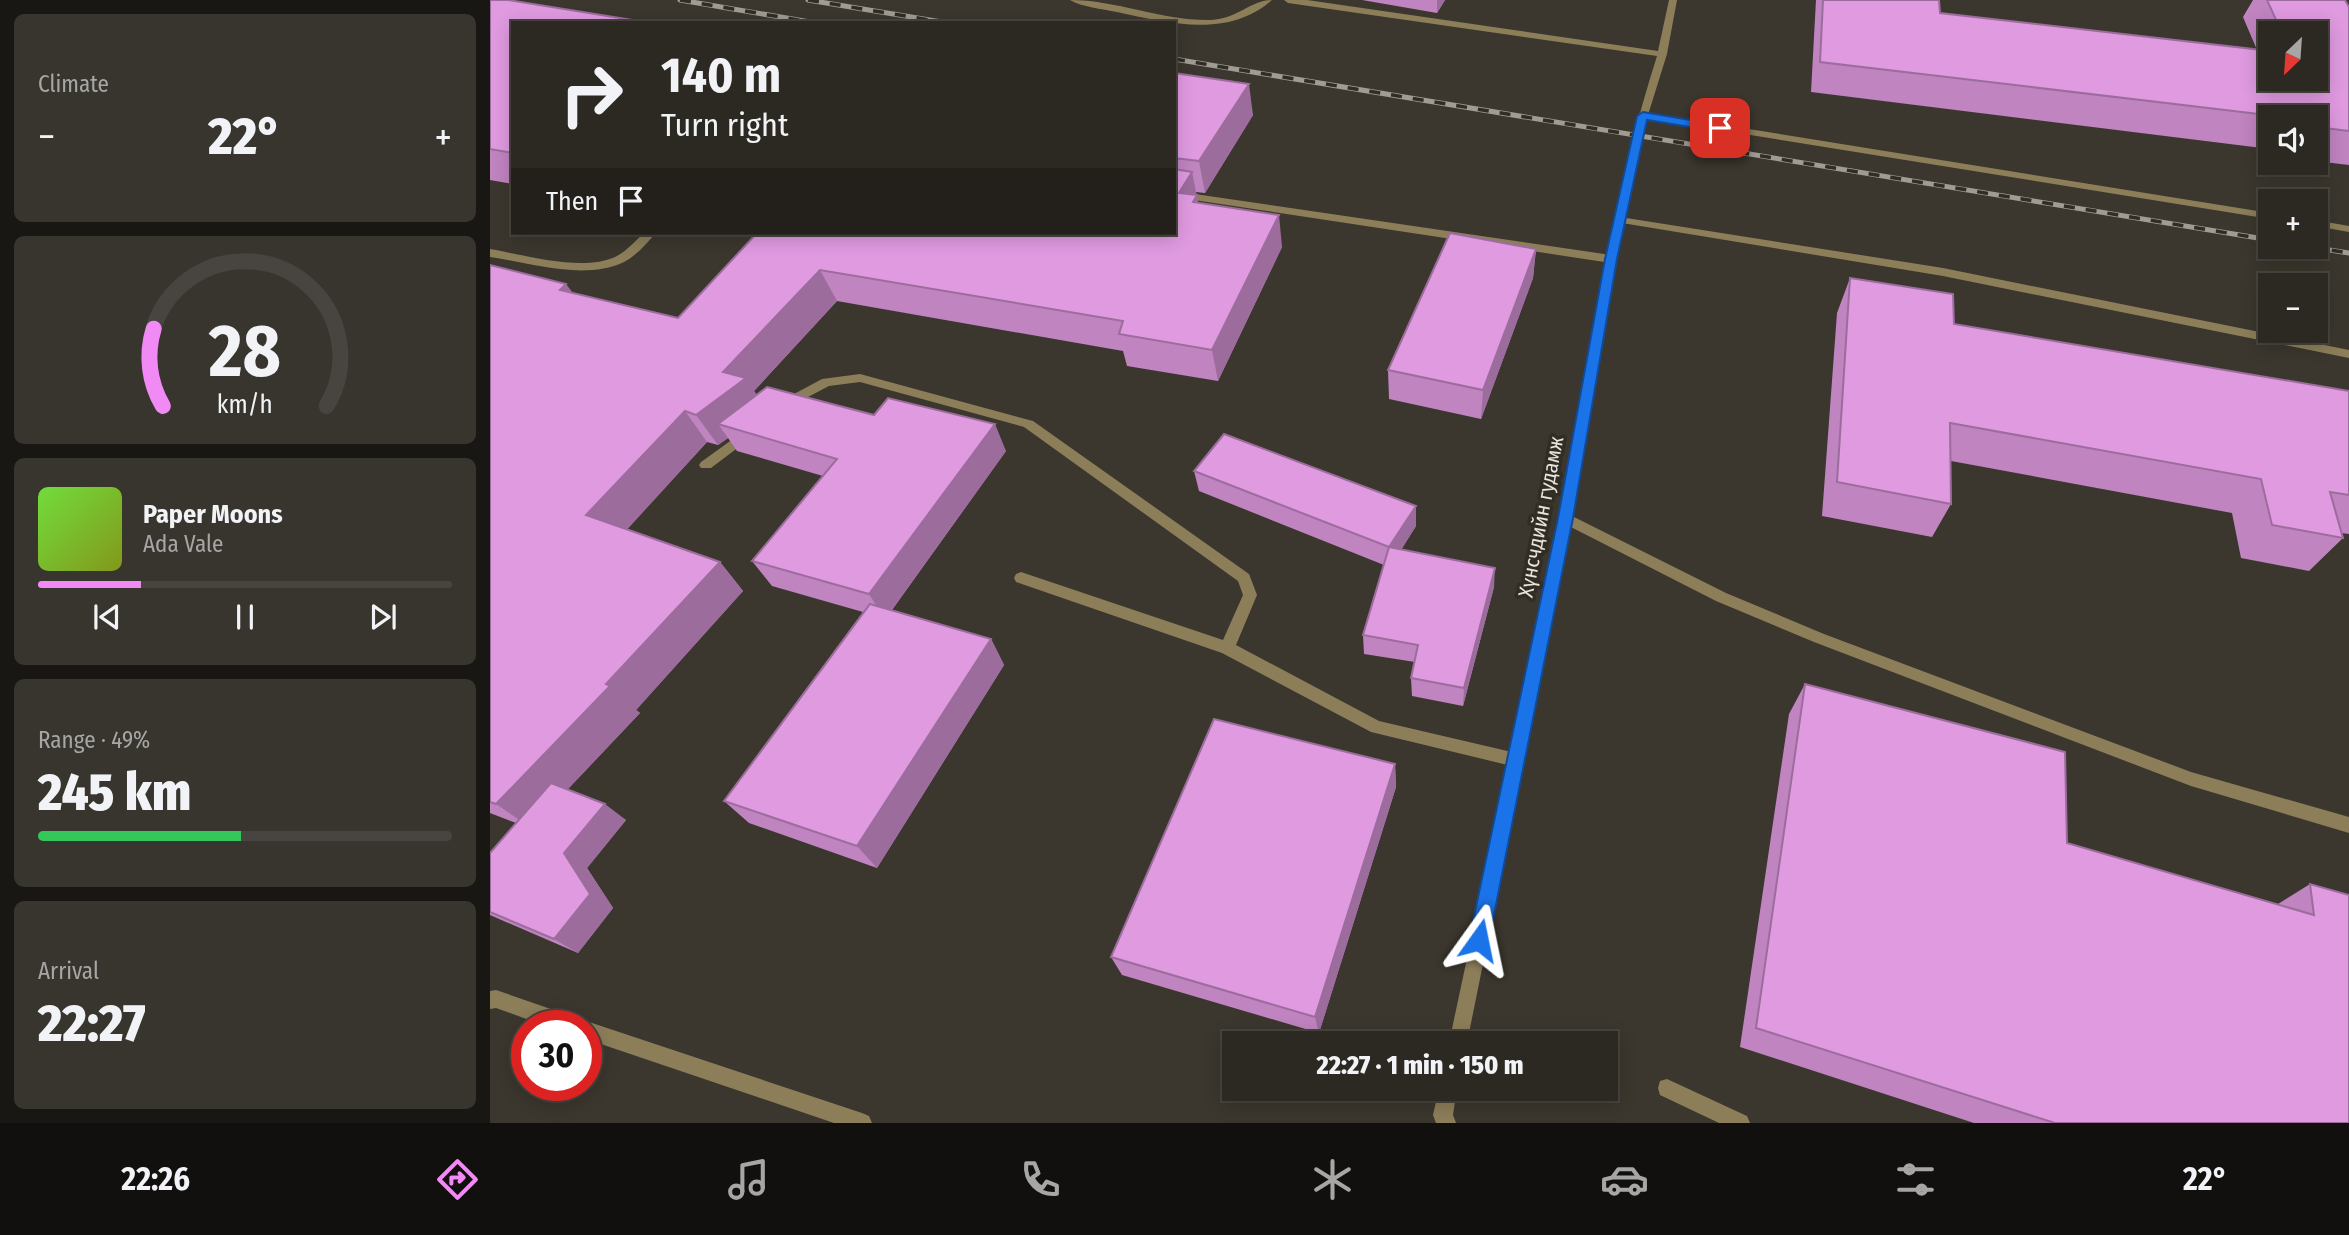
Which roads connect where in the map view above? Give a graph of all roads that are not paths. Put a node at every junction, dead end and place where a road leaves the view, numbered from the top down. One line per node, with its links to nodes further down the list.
1 (1074, 0): 2 (street)
2 (1268, 0)
3 (1288, 0): 5 (street)
4 (1673, 0): 5 (street, Хүнсчдийн гудамж)
5 (1662, 54): 6 (street, Хүнсчдийн гудамж)
6 (1643, 116): 8 (street); 9 (street, Хүнсчдийн гудамж)
7 (1176, 194): 14 (street)
8 (2258, 214)
9 (1620, 220): 14 (street, Хүнсчдийн гудамж); 15 (street)
10 (2328, 225): 11 (street)
11 (2349, 229)
12 (648, 235): 13 (street)
13 (490, 253)
14 (1611, 259): 17 (street, Хүнсчдийн гудамж)
15 (2349, 355)
16 (706, 465): 19 (street)
17 (1566, 518): 20 (street, Хүнсчдийн гудамж); 21 (street)
18 (1021, 578): 19 (street)
19 (1227, 648): 20 (street)
20 (1516, 760): 24 (street, Хүнсчдийн гудамж)
21 (2349, 825)
22 (490, 1000): 23 (street)
23 (528, 1010)
24 (1460, 1031)
25 (602, 1035): 29 (street)
26 (1667, 1088): 30 (street)
27 (1446, 1101): 28 (street)
28 (1442, 1120)
29 (863, 1123)
30 (1740, 1123)

